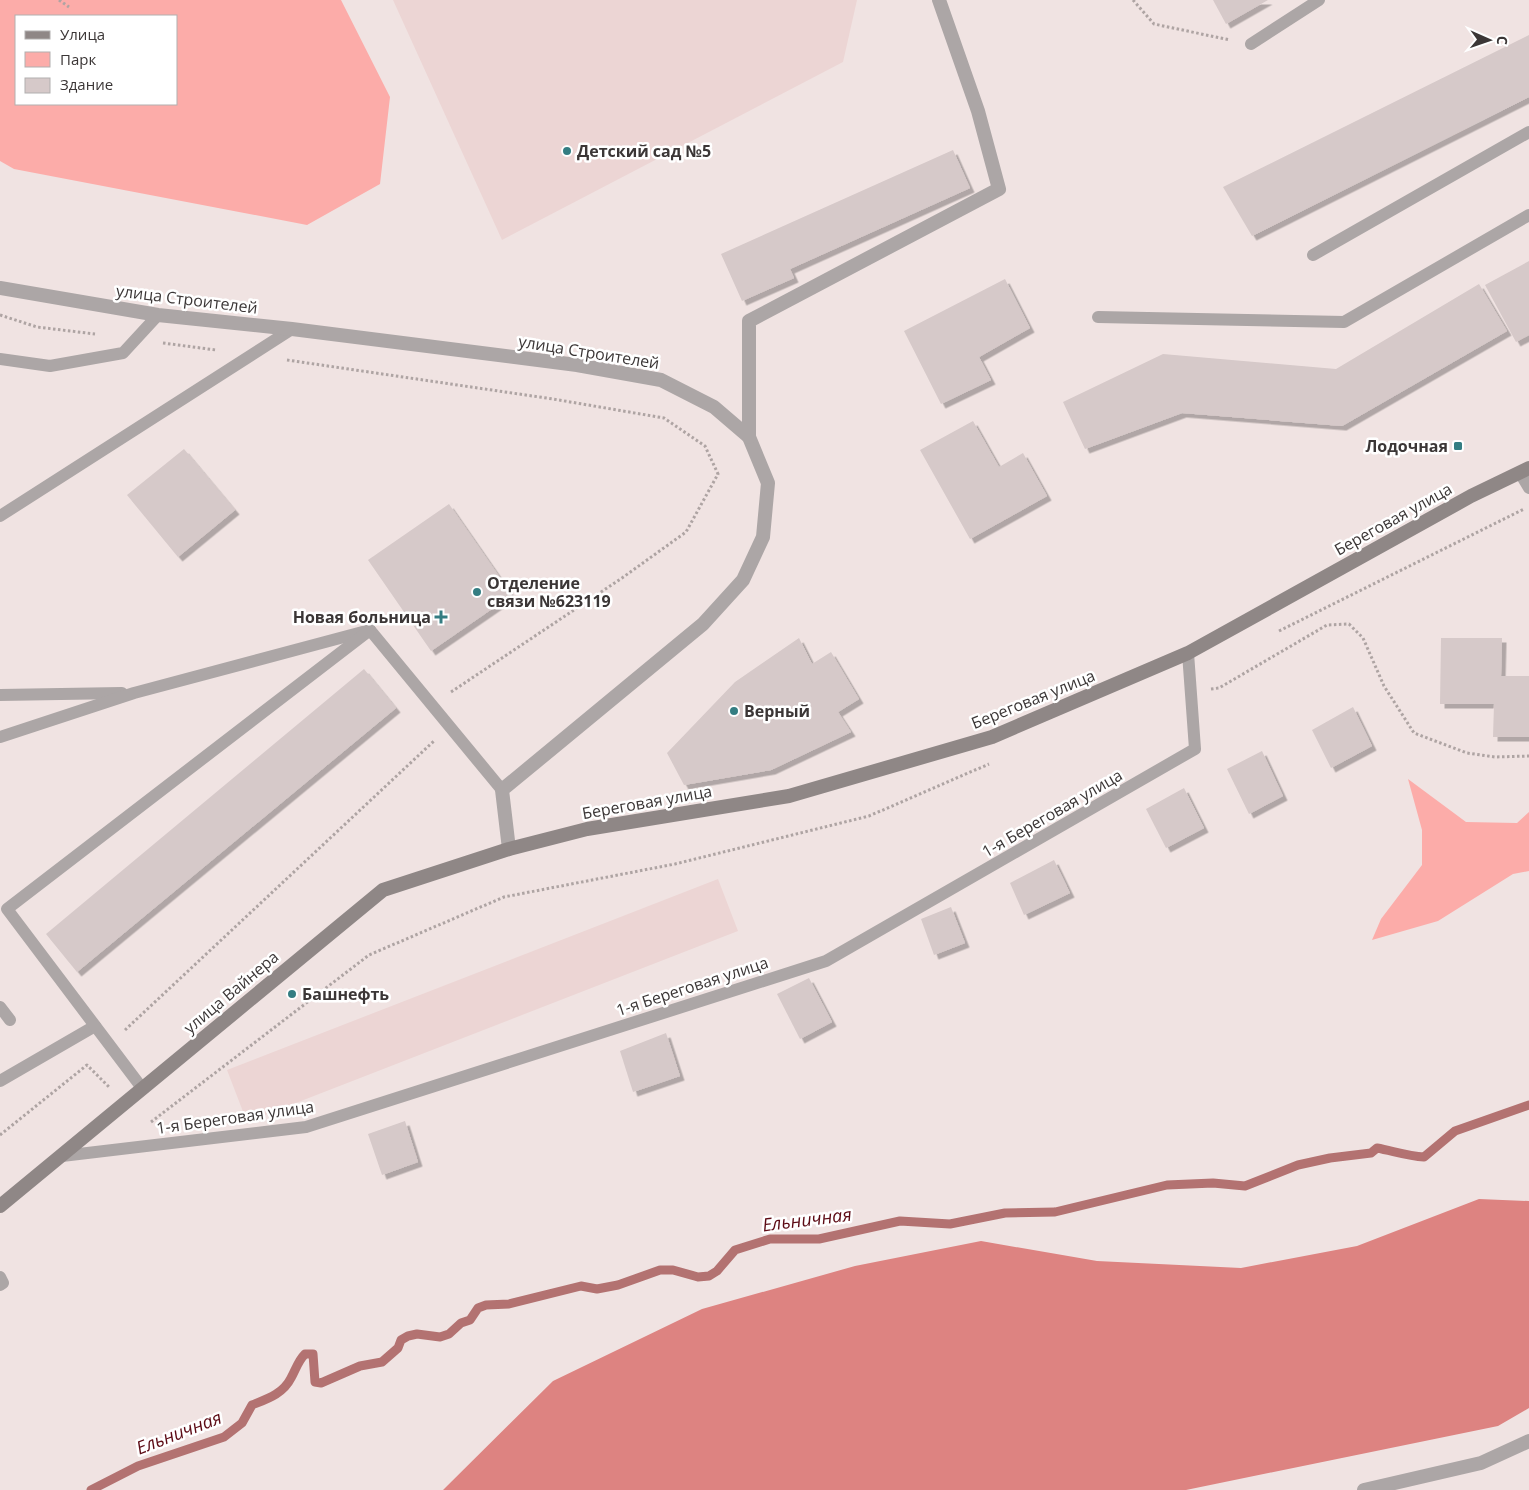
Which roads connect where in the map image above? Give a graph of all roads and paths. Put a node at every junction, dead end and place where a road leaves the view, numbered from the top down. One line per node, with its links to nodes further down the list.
1 (59, 0): 5 (path)
2 (939, 0): 19 (street)
3 (1133, 0): 6 (path)
4 (1320, 0): 6 (lane)
5 (70, 7)
6 (1251, 44)
7 (1529, 132): 9 (lane)
8 (1529, 215): 13 (lane)
9 (1314, 255)
10 (0, 288): 11 (street, улица Строителей)
11 (158, 315): 14 (street, улица Строителей); 16 (lane)
12 (0, 316): 15 (path)
13 (1098, 318)
14 (292, 329): 17 (lane); 19 (street, улица Строителей)
15 (96, 334)
16 (136, 340): 17 (path); 18 (lane)
17 (251, 355): 23 (lane); 30 (path)
18 (0, 359)
19 (749, 437): 35 (street, улица Строителей)
20 (1524, 470): 21 (lane); 26 (main road, Береговая улица)
21 (1529, 488)
22 (1529, 506): 25 (path)
23 (0, 516)
24 (370, 630): 27 (lane); 30 (lane); 39 (lane)
25 (1270, 636)
26 (1188, 653): 28 (lane, 1-я Береговая улица); 36 (main road, Береговая улица)
27 (134, 693): 29 (lane); 32 (lane)
28 (1191, 693): 33 (path); 46 (lane, 1-я Береговая улица)
29 (0, 695)
30 (432, 705): 31 (lane)
31 (450, 726): 35 (lane); 40 (path)
32 (0, 737)
33 (1529, 756)
34 (994, 762): 44 (path)
35 (502, 790): 36 (street)
36 (509, 849): 43 (main road, улица Вайнера)
37 (0, 1007): 38 (lane)
38 (10, 1020)
39 (95, 1026): 40 (lane); 42 (lane)
40 (109, 1045): 41 (path); 43 (lane)
41 (87, 1065): 44 (path); 45 (path)
42 (0, 1081)
43 (142, 1088): 44 (main road, улица Вайнера)
44 (125, 1103): 46 (main road, улица Вайнера)
45 (0, 1135)
46 (62, 1156): 47 (main road, улица Вайнера)
47 (0, 1206)
48 (0, 1278): 49 (lane)
49 (0, 1285)
50 (1529, 1441): 51 (street)
51 (1364, 1490)

